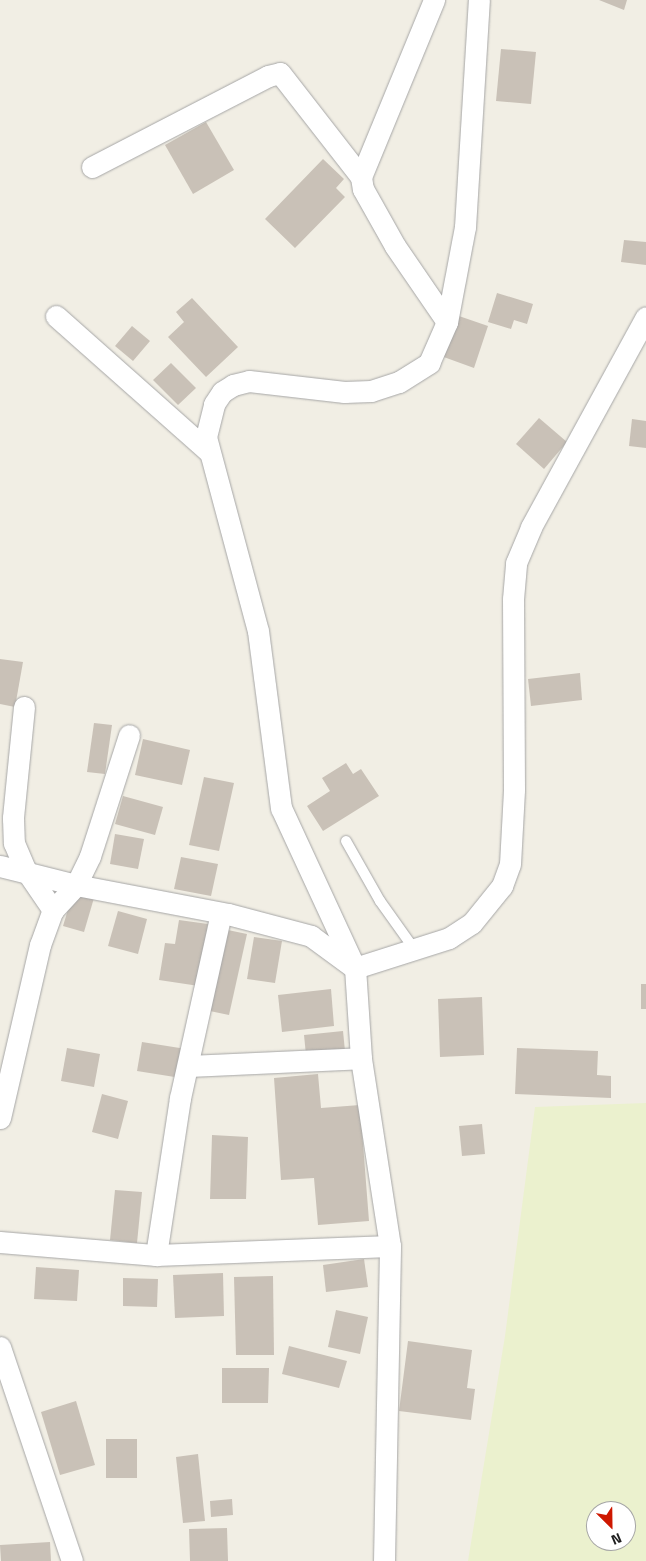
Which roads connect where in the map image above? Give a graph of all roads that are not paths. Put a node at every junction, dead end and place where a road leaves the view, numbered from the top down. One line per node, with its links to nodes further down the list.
1 (434, 0): 4 (street)
2 (479, 0): 7 (street)
3 (92, 167): 4 (street)
4 (361, 177): 7 (street)
5 (56, 316): 8 (street)
6 (646, 317): 17 (street)
7 (447, 322): 8 (street)
8 (208, 451): 18 (street)
9 (24, 707): 13 (street)
10 (129, 735): 14 (street)
11 (346, 841): 17 (lane)
12 (0, 866): 13 (street)
13 (25, 869): 14 (street); 15 (street)
14 (76, 886): 15 (street); 16 (street)
15 (53, 910): 21 (street)
16 (221, 913): 18 (street); 20 (street)
17 (416, 950): 18 (street)
18 (355, 968): 19 (street)
19 (361, 1058): 20 (street); 23 (street)
20 (188, 1066): 24 (street)
21 (0, 1118)
22 (0, 1242): 24 (street)
23 (390, 1246): 24 (street); 27 (street)
24 (156, 1255)
25 (0, 1347): 26 (street)
26 (72, 1561)
27 (384, 1561)

